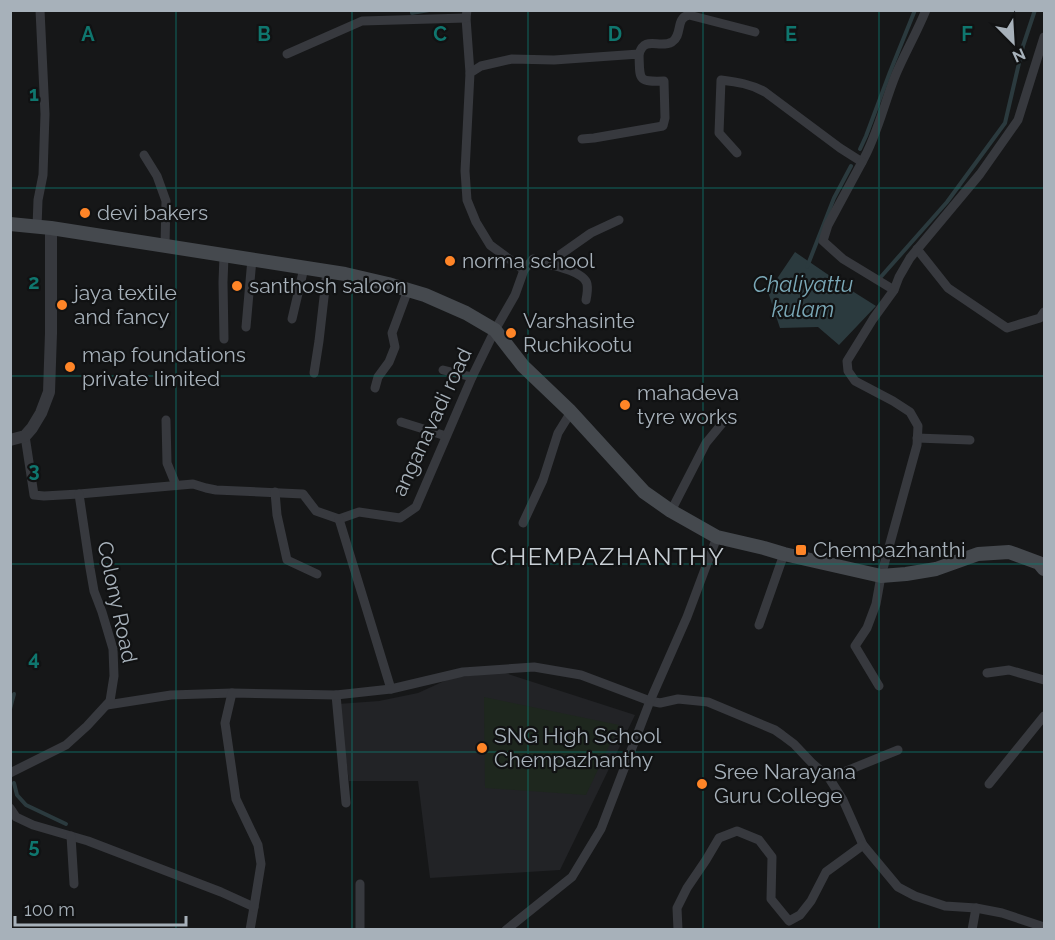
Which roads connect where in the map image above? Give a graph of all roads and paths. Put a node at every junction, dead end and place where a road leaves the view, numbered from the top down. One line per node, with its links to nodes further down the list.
1 (40, 10): 15 (street)
2 (926, 10): 12 (street)
3 (467, 14): 6 (street); 8 (street)
4 (755, 32): 7 (street)
5 (1044, 37): 17 (street)
6 (287, 54)
7 (639, 54): 8 (street); 9 (street)
8 (470, 74): 22 (street)
9 (582, 139)
10 (737, 153): 12 (street)
11 (144, 155): 16 (street)
12 (862, 162): 25 (street)
13 (619, 220): 20 (street)
14 (10, 224): 15 (main road)
15 (44, 228): 16 (main road); 40 (street)
16 (165, 245): 18 (main road)
17 (918, 249): 25 (street); 27 (street)
18 (224, 256): 19 (main road); 31 (street)
19 (252, 259): 21 (main road); 29 (street)
20 (547, 264): 22 (street); 26 (street)
21 (304, 268): 23 (main road); 28 (street)
22 (524, 270): 30 (street, anganavadi road)
23 (327, 272): 24 (main road); 33 (street)
24 (408, 290): 30 (main road); 35 (street)
25 (894, 290): 42 (street)
26 (586, 300)
27 (1044, 312)
28 (292, 319)
29 (246, 327)
30 (495, 330): 34 (street, anganavadi road); 36 (main road)
31 (224, 339)
32 (443, 370): 34 (street)
33 (314, 373)
34 (472, 377): 41 (street, anganavadi road)
35 (375, 388)
36 (571, 412): 48 (main road); 50 (street)
37 (166, 420): 45 (street)
38 (725, 420): 48 (street)
39 (401, 422): 41 (street)
40 (25, 436): 43 (street); 47 (street)
41 (446, 436): 49 (street, anganavadi road)
42 (917, 438): 44 (street); 55 (street)
43 (10, 440)
44 (970, 440)
45 (176, 485): 46 (street); 47 (street)
46 (275, 492): 49 (street); 54 (street)
47 (79, 494): 64 (street, Colony Road)
48 (671, 511): 51 (main road)
49 (339, 519): 60 (street)
50 (523, 523)
51 (717, 537): 52 (main road); 63 (street)
52 (784, 554): 55 (main road); 56 (street)
53 (1044, 569): 55 (main road)
54 (317, 574)
55 (881, 576): 59 (street)
56 (759, 625)
57 (987, 673): 58 (street)
58 (1044, 680)
59 (879, 686)
60 (391, 689): 62 (street); 63 (street)
61 (232, 693): 62 (street); 64 (street); 76 (street)
62 (336, 695): 70 (street)
63 (650, 701): 68 (street); 81 (street)
64 (107, 705): 67 (street)
65 (1044, 716): 69 (street)
66 (898, 750): 68 (street)
67 (10, 773)
68 (829, 778): 73 (street)
69 (989, 784)
70 (346, 803)
71 (10, 808): 72 (street)
72 (71, 836): 74 (street); 76 (street)
73 (863, 845): 77 (street); 82 (street)
74 (74, 884)
75 (360, 884): 80 (street)
76 (254, 907): 79 (street)
77 (976, 908): 78 (street); 83 (street)
78 (1044, 927)
79 (250, 930)
80 (360, 930)
81 (506, 930)
82 (678, 930)
83 (972, 930)

